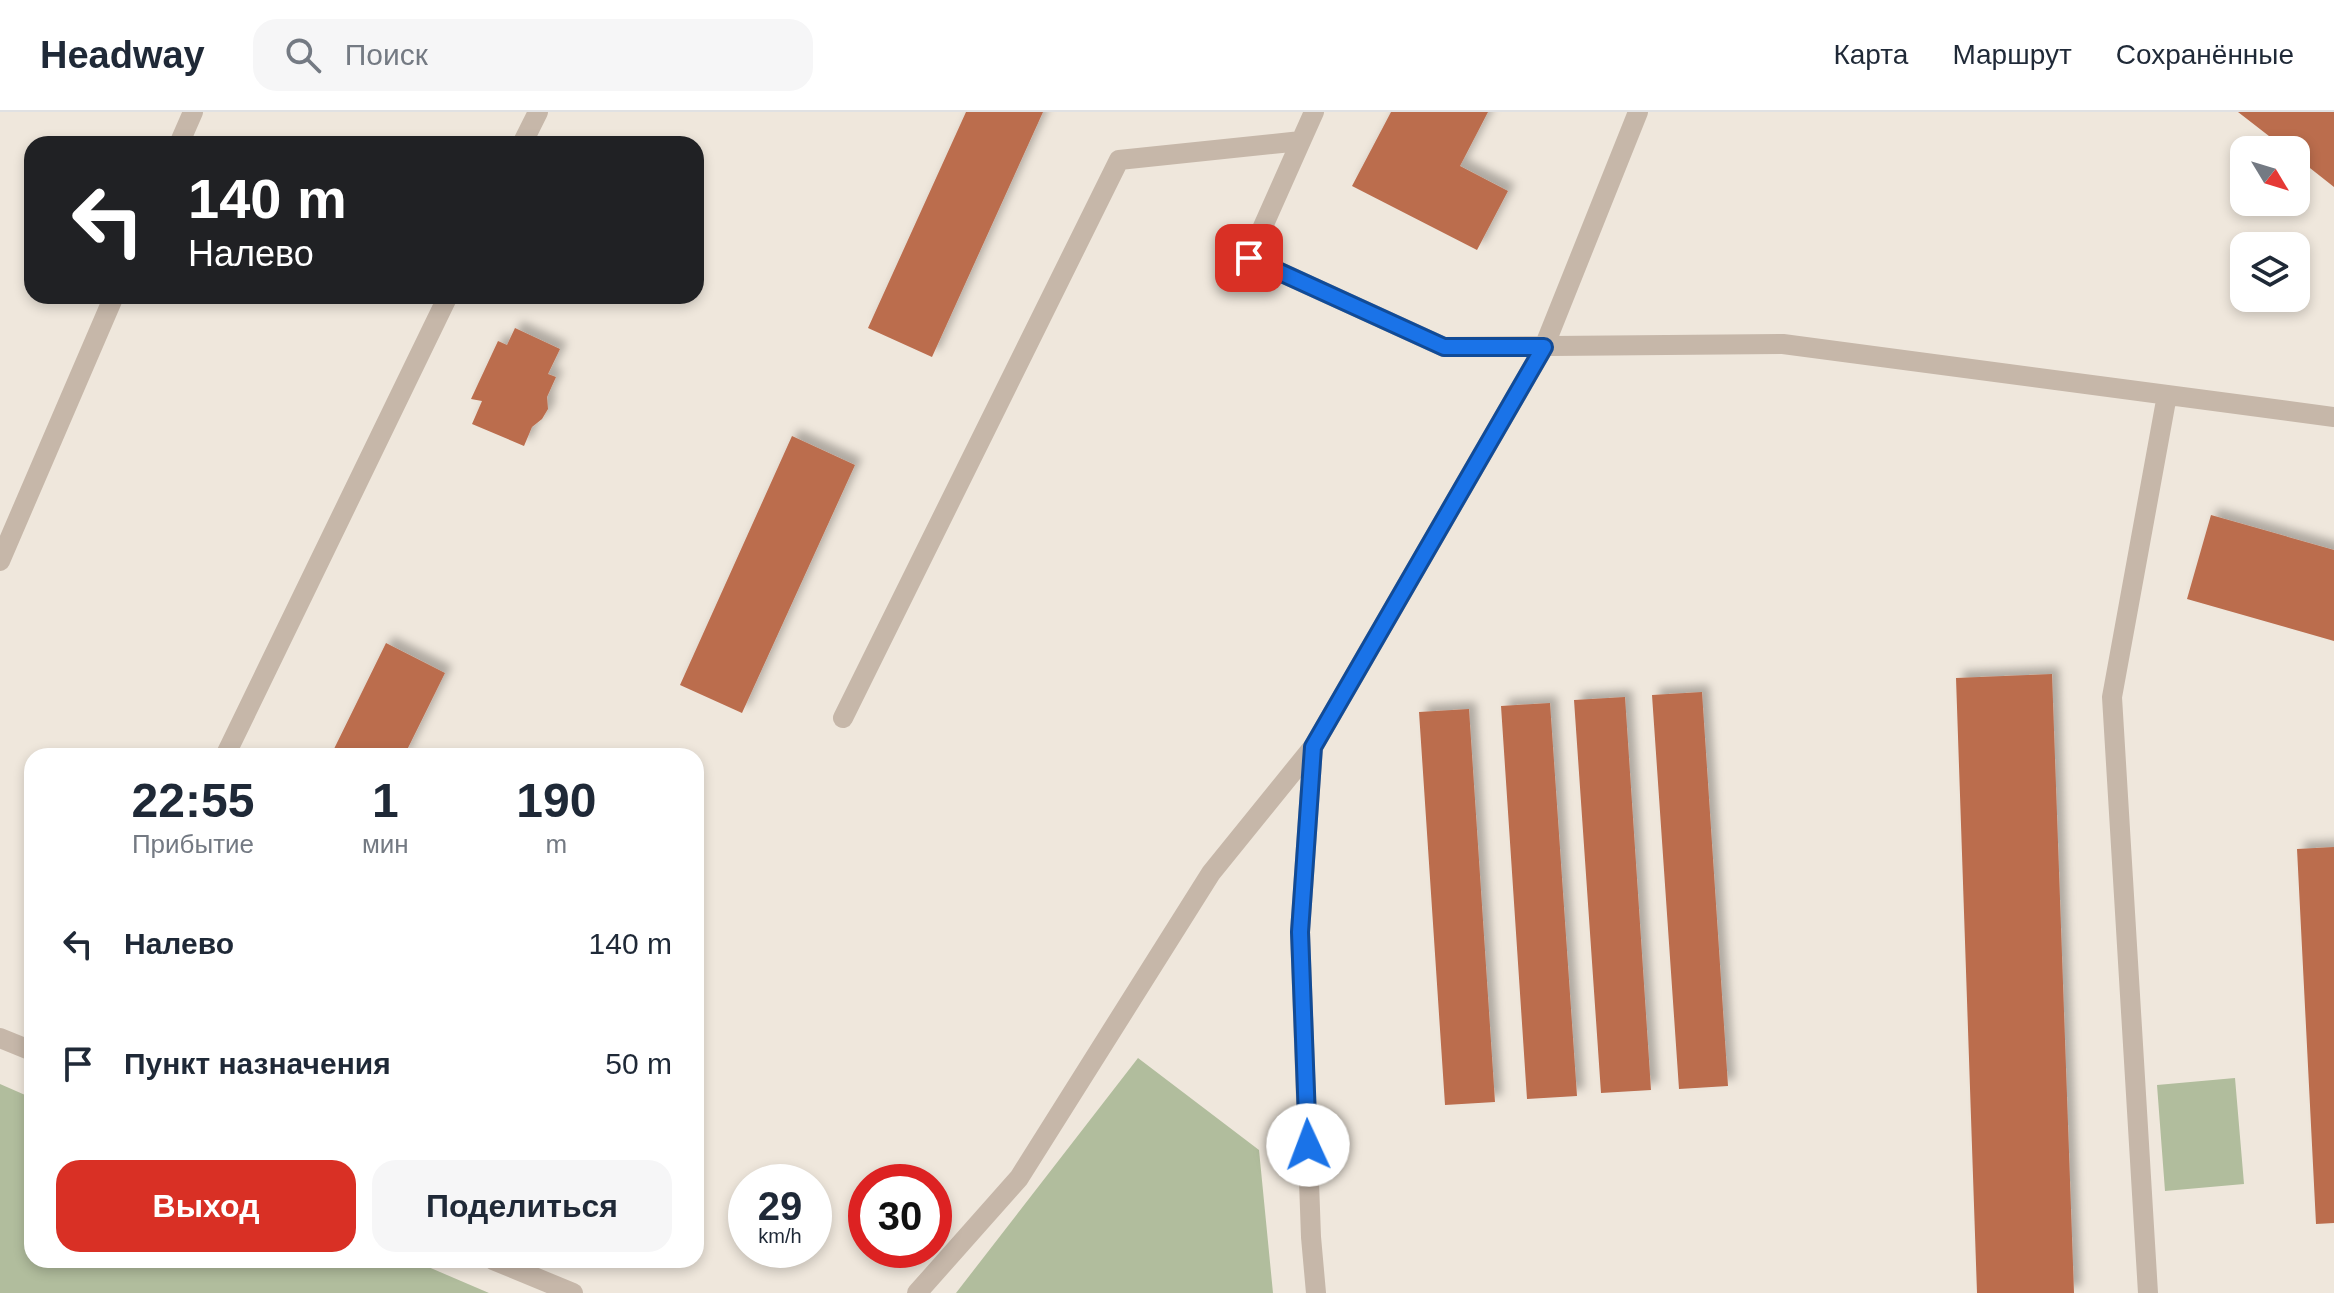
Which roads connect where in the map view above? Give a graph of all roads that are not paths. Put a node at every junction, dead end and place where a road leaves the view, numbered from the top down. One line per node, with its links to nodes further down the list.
1 (193, 112): 5 (street)
2 (538, 112): 6 (street)
3 (1314, 112): 7 (street)
4 (1638, 112): 10 (street)
5 (182, 136)
6 (526, 136)
7 (1301, 141): 10 (street); 14 (street)
8 (111, 304): 13 (street)
9 (444, 304): 16 (street)
10 (1544, 347): 11 (street); 15 (street)
11 (2167, 395): 12 (street); 23 (street)
12 (2334, 417)
13 (0, 561)
14 (843, 718)
15 (1313, 747): 21 (street); 22 (street)
16 (229, 748)
17 (0, 1038): 18 (street)
18 (24, 1048)
19 (512, 1268): 20 (street)
20 (573, 1293)
21 (917, 1293)
22 (1316, 1293)
23 (2148, 1293)

